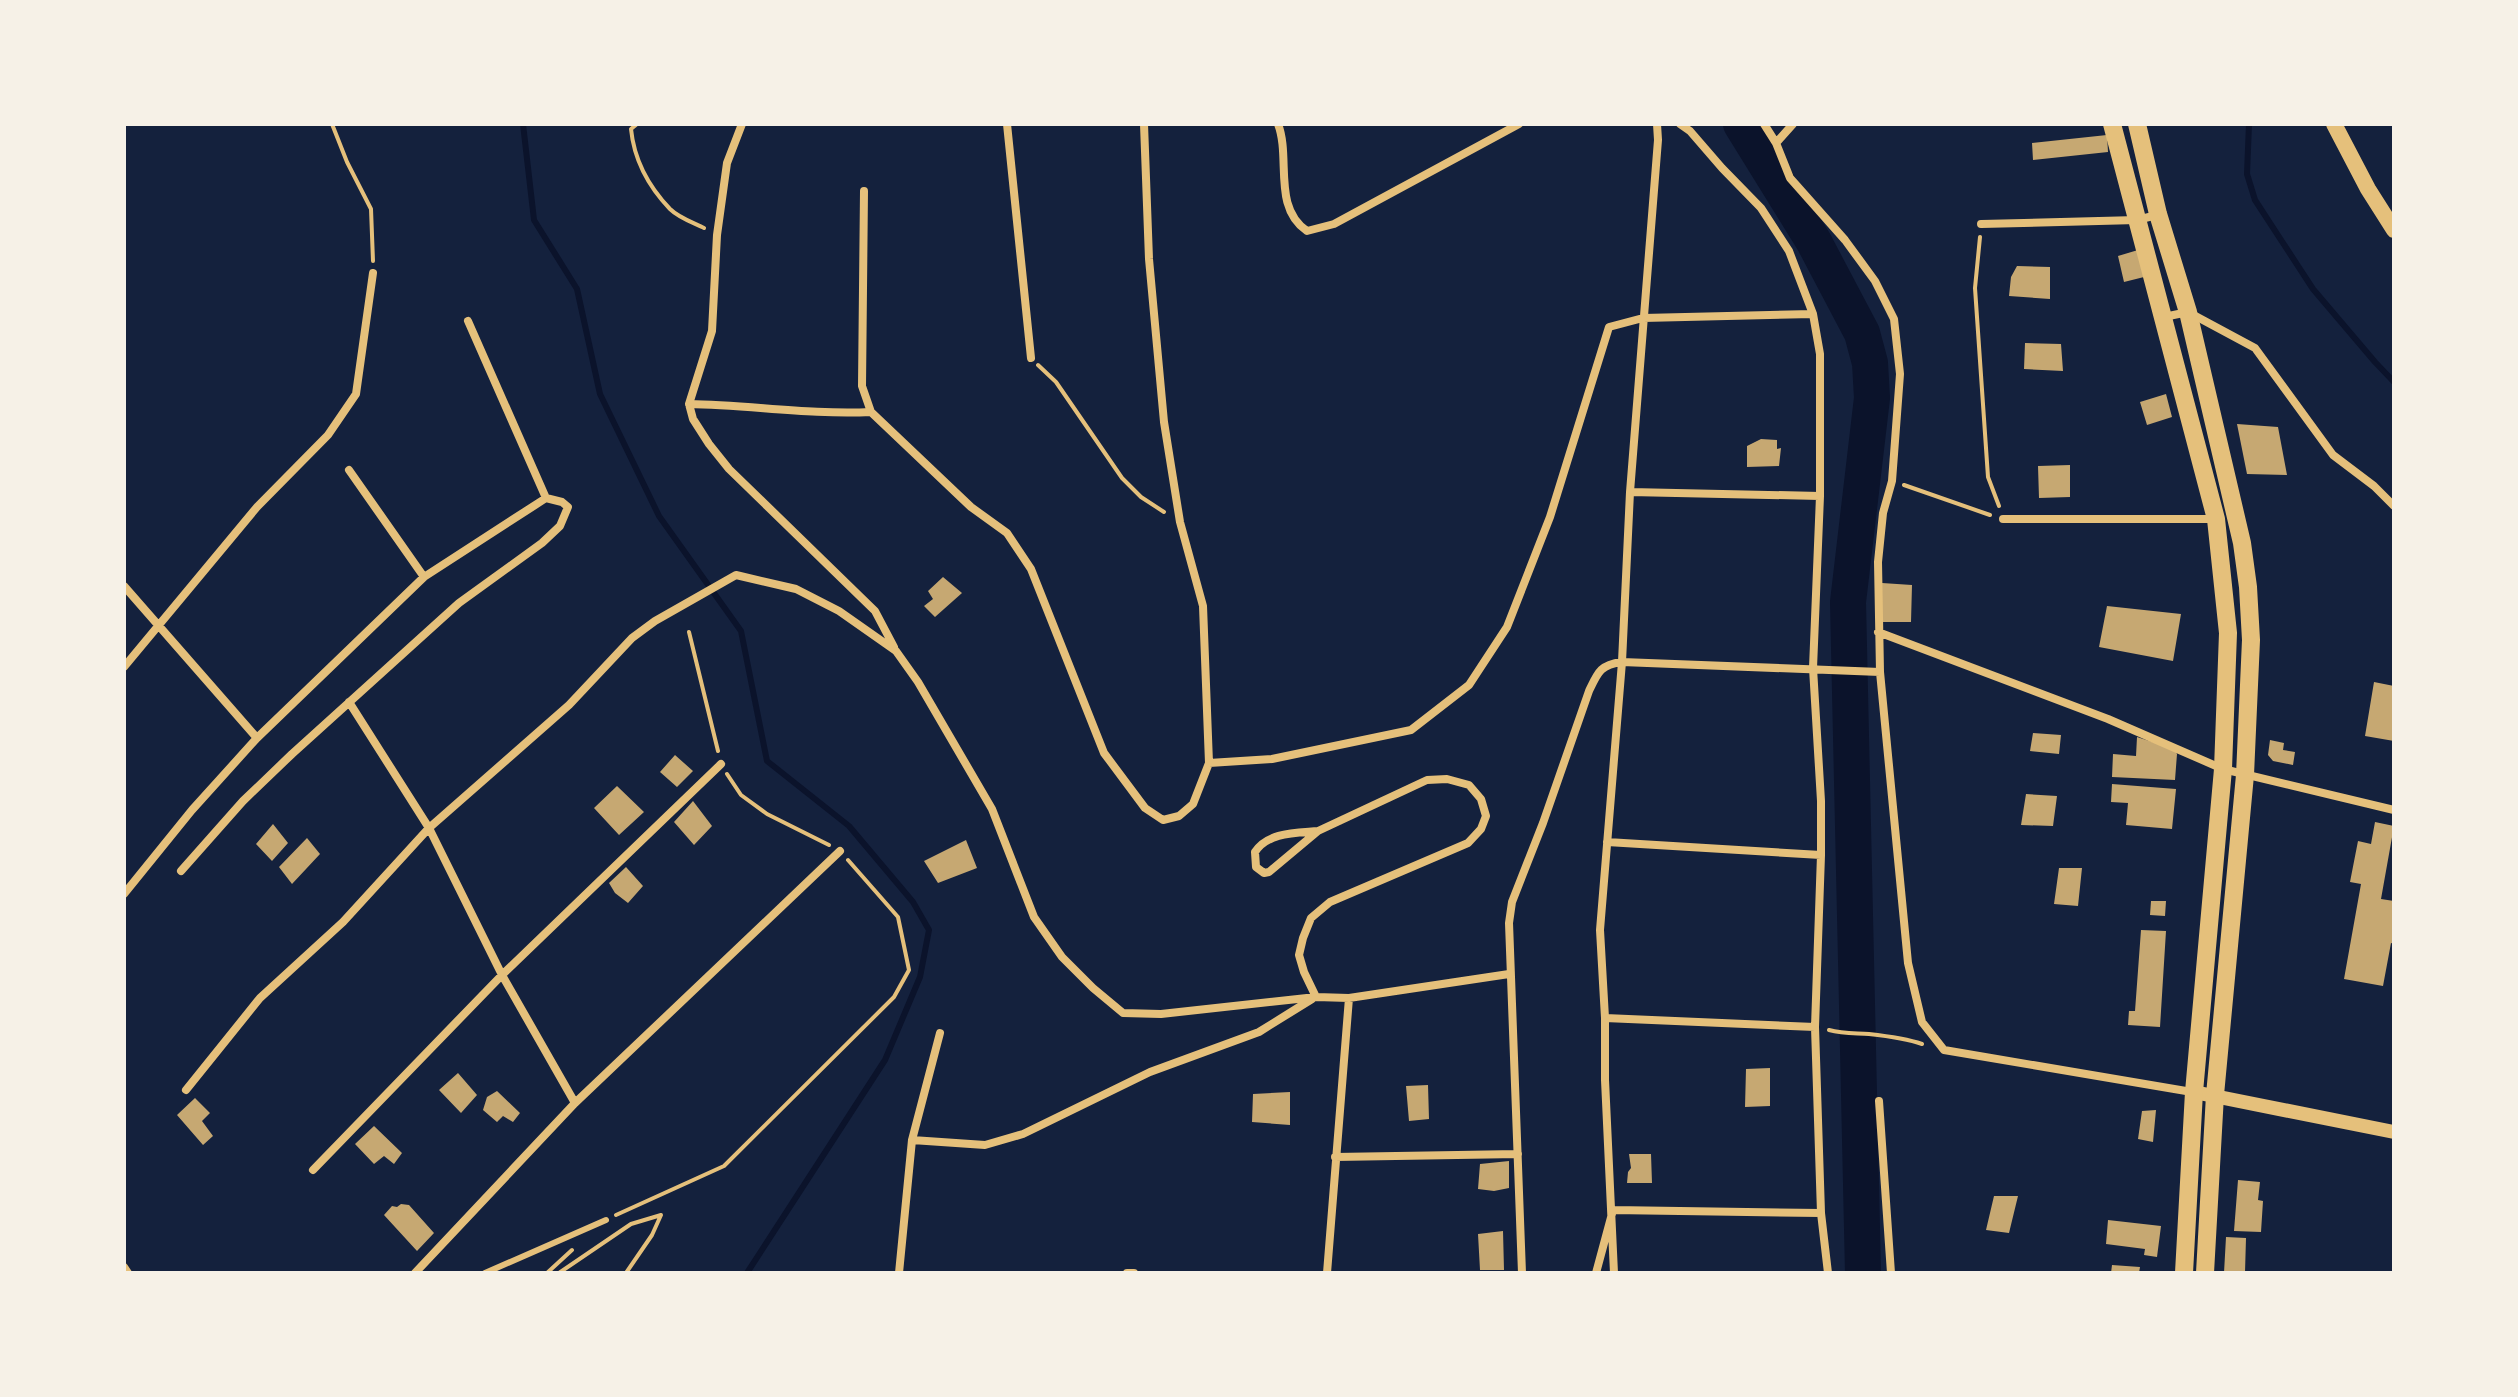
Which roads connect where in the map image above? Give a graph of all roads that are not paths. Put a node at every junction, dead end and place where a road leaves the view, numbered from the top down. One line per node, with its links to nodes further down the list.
1 (742, 124): 26 (street)
2 (1007, 124): 25 (street)
3 (1144, 124): 46 (street)
4 (1278, 124): 5 (street)
5 (1519, 124)
6 (1657, 124): 23 (street)
7 (1680, 124): 21 (street)
8 (1764, 124): 13 (street)
9 (1793, 124): 13 (street)
10 (2112, 124): 16 (main road)
11 (2137, 124): 15 (main road)
12 (2334, 124): 18 (main road)
13 (1776, 143): 38 (street)
14 (864, 191): 27 (street)
15 (2158, 214): 16 (street); 20 (main road)
16 (2137, 220): 17 (street); 22 (main road)
17 (1981, 224)
18 (2394, 230)
19 (373, 273): 37 (street)
20 (2188, 312): 22 (street); 32 (street); 33 (main road)
21 (1813, 314): 23 (street); 30 (street)
22 (2163, 317): 33 (main road)
23 (1643, 318): 29 (street); 46 (street)
24 (468, 321): 31 (street)
25 (1031, 358)
26 (689, 404): 27 (street); 39 (street)
27 (871, 412): 46 (street)
28 (349, 470): 35 (street)
29 (1630, 492): 30 (street); 40 (street)
30 (1820, 496): 42 (street)
31 (546, 498): 35 (street); 44 (street)
32 (2394, 506)
33 (2225, 517): 34 (street); 48 (main road); 49 (main road)
34 (2003, 519)
35 (424, 577): 45 (street)
36 (124, 586): 37 (street)
37 (157, 626): 41 (street); 45 (street)
38 (1878, 632): 43 (street); 48 (street)
39 (896, 651): 51 (street); 62 (street)
40 (1622, 662): 42 (street); 53 (street); 60 (street)
41 (124, 667)
42 (1813, 668): 43 (street); 55 (street)
43 (1880, 672): 68 (street)
44 (349, 702): 51 (street); 56 (street)
45 (257, 738): 57 (street)
46 (1209, 763)
47 (721, 764): 61 (street)
48 (2223, 769): 49 (street); 58 (main road)
49 (2245, 775): 50 (street); 59 (main road)
50 (2394, 810)
51 (429, 828): 61 (street); 67 (street)
52 (1318, 831): 52 (street); 62 (street)
53 (1607, 842): 55 (street); 64 (street)
54 (840, 851): 71 (street)
55 (1821, 855): 65 (street)
56 (181, 871)
57 (124, 894)
58 (2211, 908): 59 (main road); 68 (main road)
59 (2232, 910): 69 (main road)
60 (1509, 974): 63 (street); 74 (street)
61 (502, 975): 71 (street); 76 (street)
62 (1316, 997): 63 (street); 73 (street)
63 (1349, 998): 75 (street)
64 (1605, 1018): 65 (street); 77 (street)
65 (1815, 1027): 78 (street)
66 (940, 1033): 73 (street)
67 (186, 1090)
68 (2194, 1092): 69 (street); 93 (main road)
69 (2215, 1095): 72 (street); 94 (main road)
70 (1879, 1101): 92 (street)
71 (575, 1103): 82 (street)
72 (2394, 1132)
73 (912, 1140): 84 (street)
74 (1518, 1154): 75 (street); 88 (street)
75 (1335, 1157): 87 (street)
76 (313, 1170)
77 (1613, 1210): 78 (street); 89 (street); 90 (street)
78 (1821, 1213): 91 (street)
79 (606, 1220): 83 (lane)
80 (124, 1267): 81 (street)
81 (128, 1273)
82 (415, 1273)
83 (485, 1273)
84 (899, 1273)
85 (1126, 1273): 86 (street)
86 (1134, 1273)
87 (1327, 1273)
88 (1522, 1273)
89 (1596, 1273)
90 (1614, 1273)
91 (1828, 1273)
92 (1891, 1273)
93 (2184, 1273)
94 (2205, 1273)

